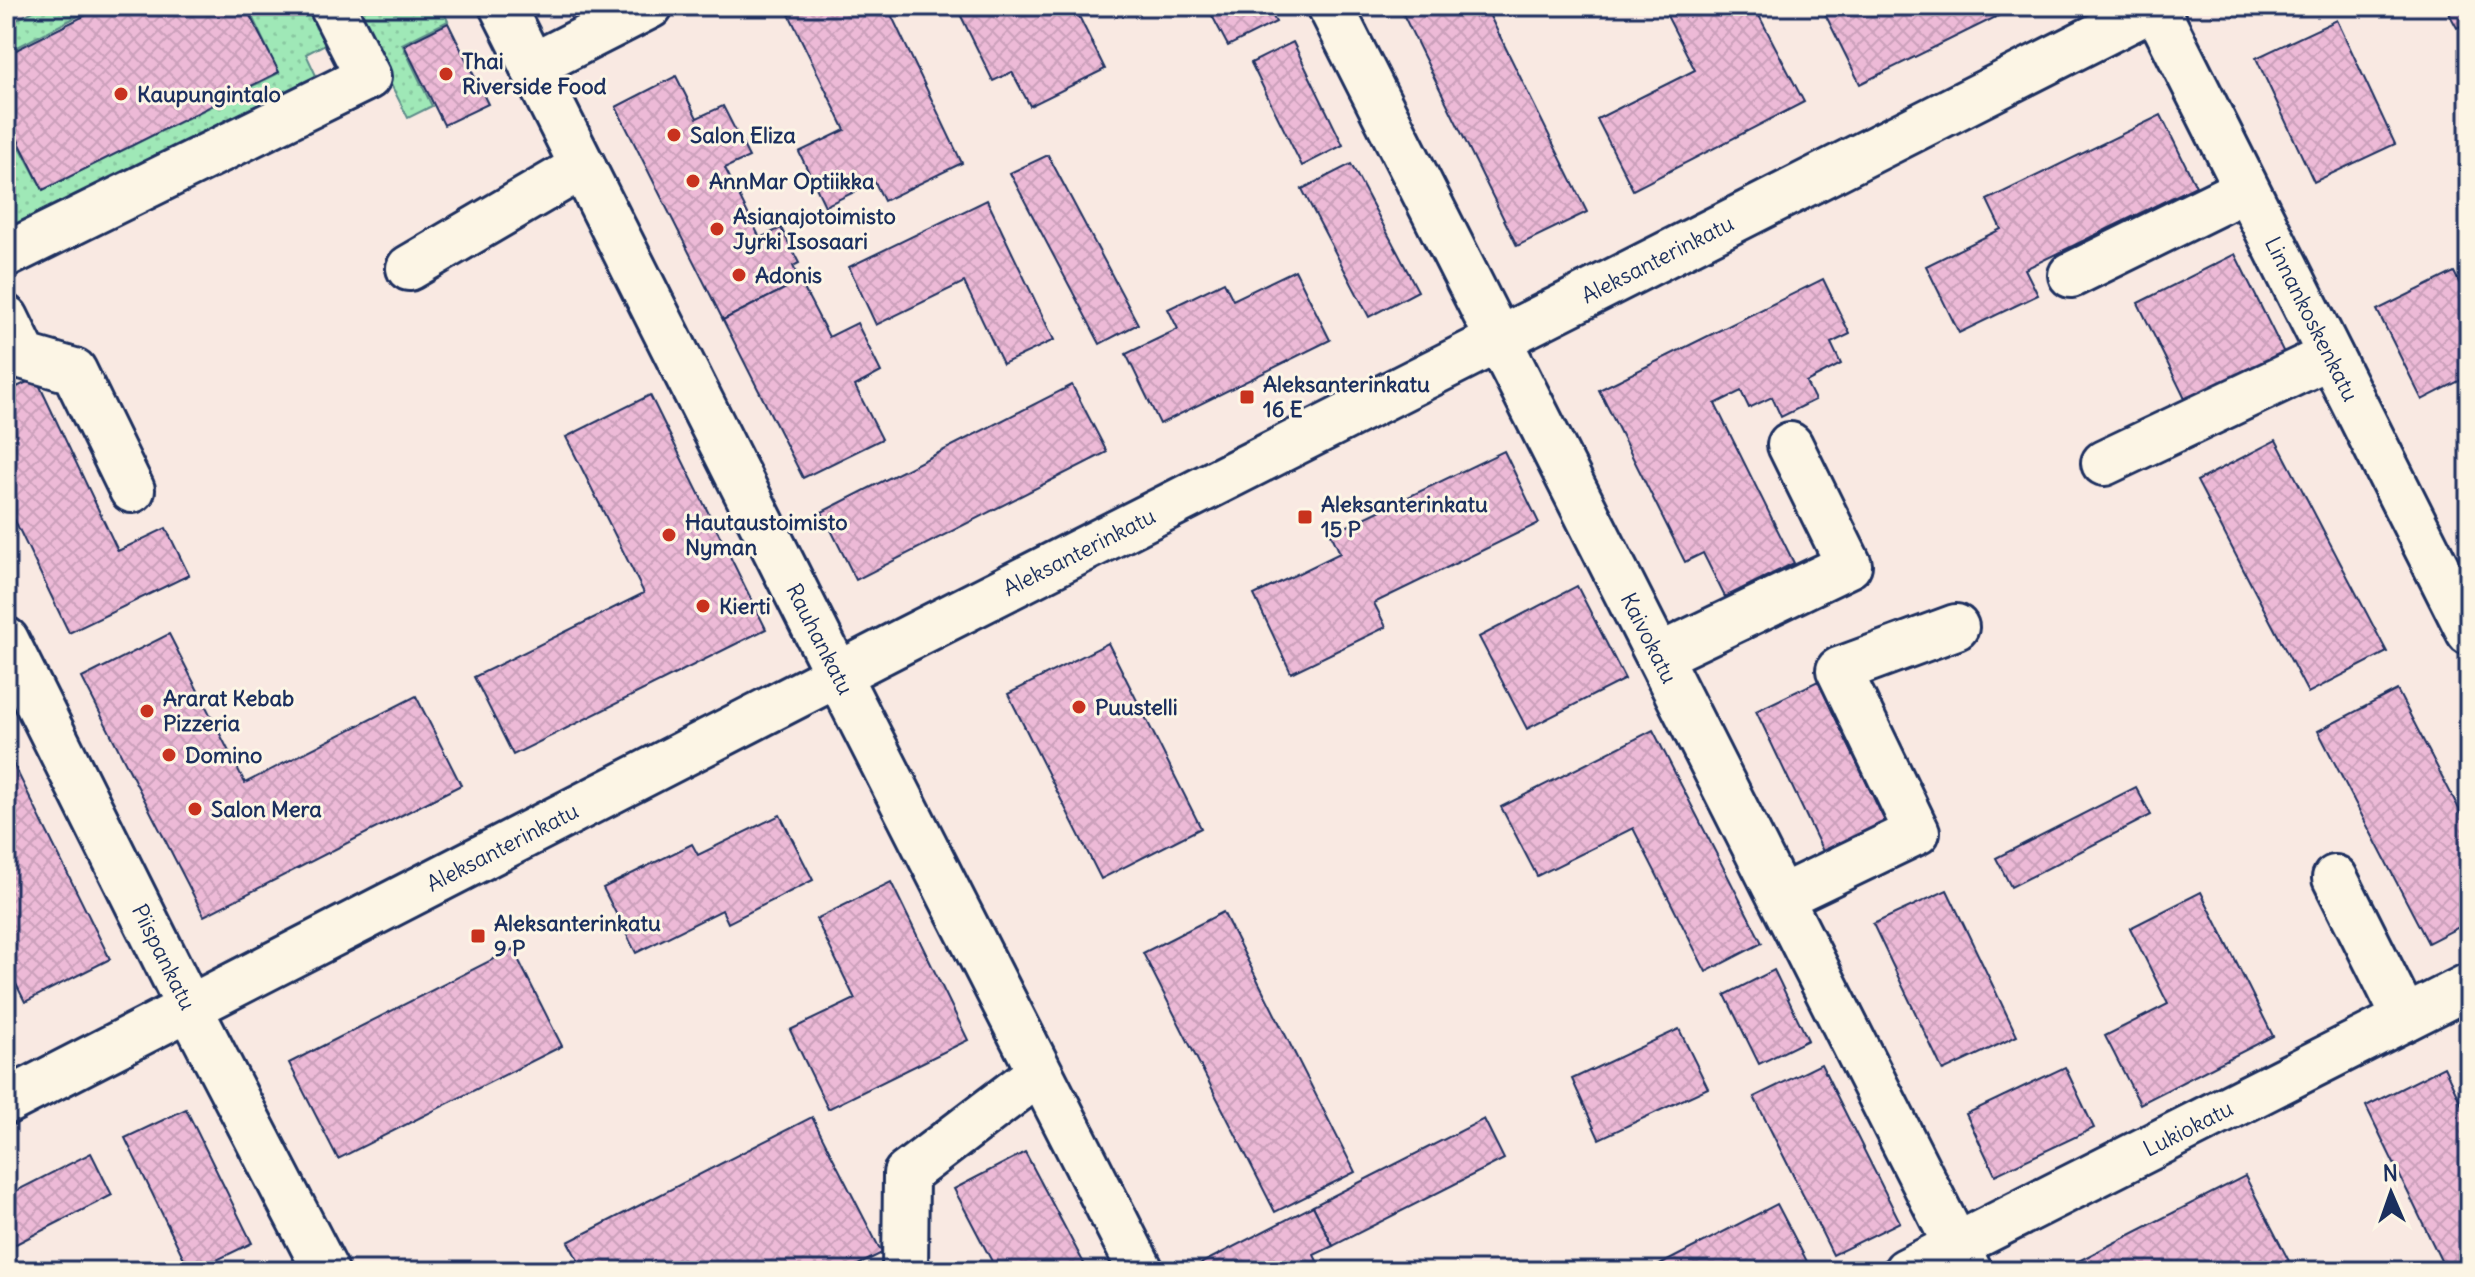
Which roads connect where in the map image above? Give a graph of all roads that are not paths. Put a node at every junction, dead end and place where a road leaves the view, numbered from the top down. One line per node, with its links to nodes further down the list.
1 (332, 6): 9 (street)
2 (502, 6): 6 (street, Rauhankatu)
3 (650, 6): 6 (street)
4 (1330, 6): 13 (street, Kaivokatu)
5 (2156, 6): 8 (street, Linnankoskenkatu); 13 (street, Aleksanterinkatu)
6 (532, 66): 7 (street, Rauhankatu)
7 (583, 166): 10 (street); 22 (street, Rauhankatu)
8 (2246, 189): 11 (street); 14 (street, Linnankoskenkatu)
9 (6, 255)
10 (409, 268)
11 (2071, 275)
12 (6, 318): 17 (street)
13 (1497, 339): 21 (street, Kaivokatu); 22 (street, Aleksanterinkatu)
14 (2330, 356): 16 (street); 19 (street, Linnankoskenkatu)
15 (1790, 445): 21 (street)
16 (2104, 463)
17 (132, 490)
18 (1956, 627): 24 (street)
19 (2469, 632)
20 (6, 640): 26 (street, Piispankatu)
21 (1659, 656): 24 (street, Kaivokatu)
22 (838, 675): 26 (street, Aleksanterinkatu); 28 (street, Rauhankatu)
23 (2335, 878): 27 (street)
24 (1782, 897): 30 (street, Kaivokatu)
25 (2469, 986): 27 (street, Lukiokatu)
26 (190, 1009): 29 (street, Aleksanterinkatu); 31 (street, Piispankatu)
27 (2405, 1018): 30 (street, Lukiokatu)
28 (1039, 1073): 32 (street); 33 (street, Rauhankatu)
29 (6, 1102)
30 (1962, 1258): 34 (street, Lukiokatu)
31 (326, 1271)
32 (905, 1271)
33 (1141, 1271)
34 (1906, 1271)

